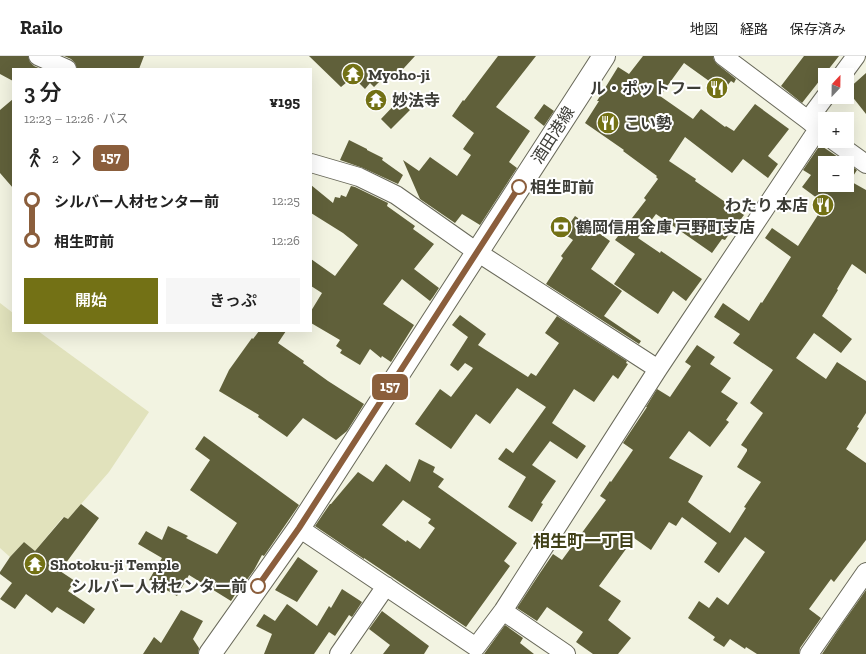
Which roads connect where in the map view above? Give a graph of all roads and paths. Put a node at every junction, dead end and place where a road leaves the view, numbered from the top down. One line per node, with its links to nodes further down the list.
1 (38, 56): 5 (street)
2 (604, 56): 12 (main road, 酒田港線)
3 (723, 56): 8 (street)
4 (856, 56): 6 (street)
5 (65, 68)
6 (847, 68)
7 (824, 104): 8 (street)
8 (817, 128): 13 (street)
9 (844, 148): 11 (street)
10 (312, 163): 12 (street)
11 (866, 164)
12 (477, 252): 13 (street); 14 (main road, 酒田港線)
13 (658, 369): 17 (street)
14 (299, 528): 16 (street); 18 (main road, 酒田港線)
15 (866, 572): 21 (street)
16 (386, 586): 17 (street); 19 (street)
17 (503, 611): 20 (street)
18 (210, 654)
19 (339, 654)
20 (566, 654)
21 (809, 654)

